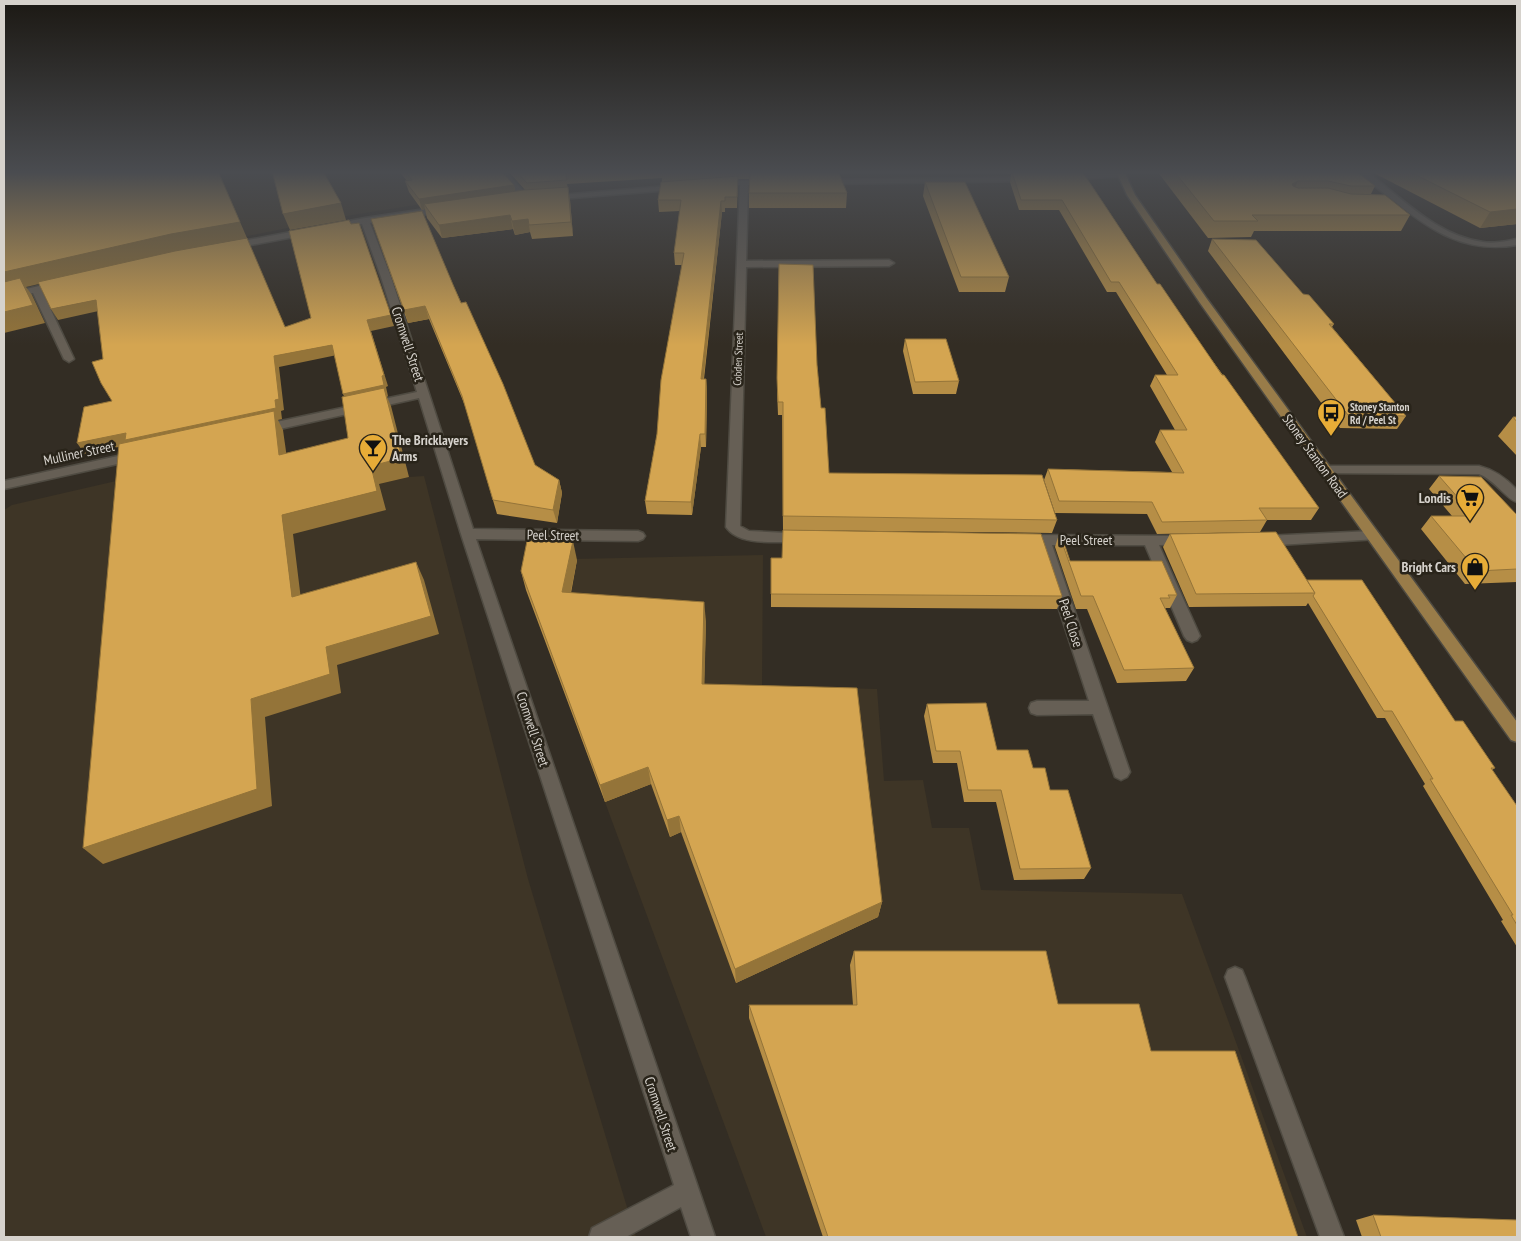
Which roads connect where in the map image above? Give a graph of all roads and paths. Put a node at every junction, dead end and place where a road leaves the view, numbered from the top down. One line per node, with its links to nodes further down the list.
1 (322, 229): 7 (street)
2 (368, 229): 14 (street, Cromwell Street)
3 (743, 229): 9 (street, Cobden Street)
4 (1154, 229): 17 (main road, Stoney Stanton Road)
5 (1439, 229): 6 (street)
6 (1517, 242)
7 (218, 248)
8 (889, 263): 9 (street)
9 (742, 264): 23 (street, Cobden Street)
10 (72, 281): 11 (street)
11 (36, 289): 12 (street); 13 (street)
12 (4, 297)
13 (69, 360)
14 (424, 394): 15 (street); 20 (street, Cromwell Street)
15 (248, 432)
16 (150, 453): 18 (street, Mulliner Street)
17 (1325, 470): 19 (street); 22 (main road, Stoney Stanton Road)
18 (4, 485)
19 (1517, 498)
20 (468, 534): 21 (street, Peel Street); 35 (street, Cromwell Street)
21 (638, 536)
22 (1373, 536): 28 (street); 32 (main road, Stoney Stanton Road)
23 (816, 537)
24 (1013, 540): 25 (street, Peel Street)
25 (1043, 540): 26 (street, Peel Street); 30 (street, Peel Close)
26 (1150, 540): 27 (street, Peel Street); 29 (street)
27 (1198, 540)
28 (1246, 541)
29 (1192, 636)
30 (1099, 707): 31 (street); 33 (street, Peel Close)
31 (1037, 708)
32 (1517, 735)
33 (1121, 772)
34 (1235, 977): 38 (street)
35 (687, 1190): 36 (street); 37 (street, Cromwell Street)
36 (601, 1237)
37 (703, 1237)
38 (1332, 1237)

